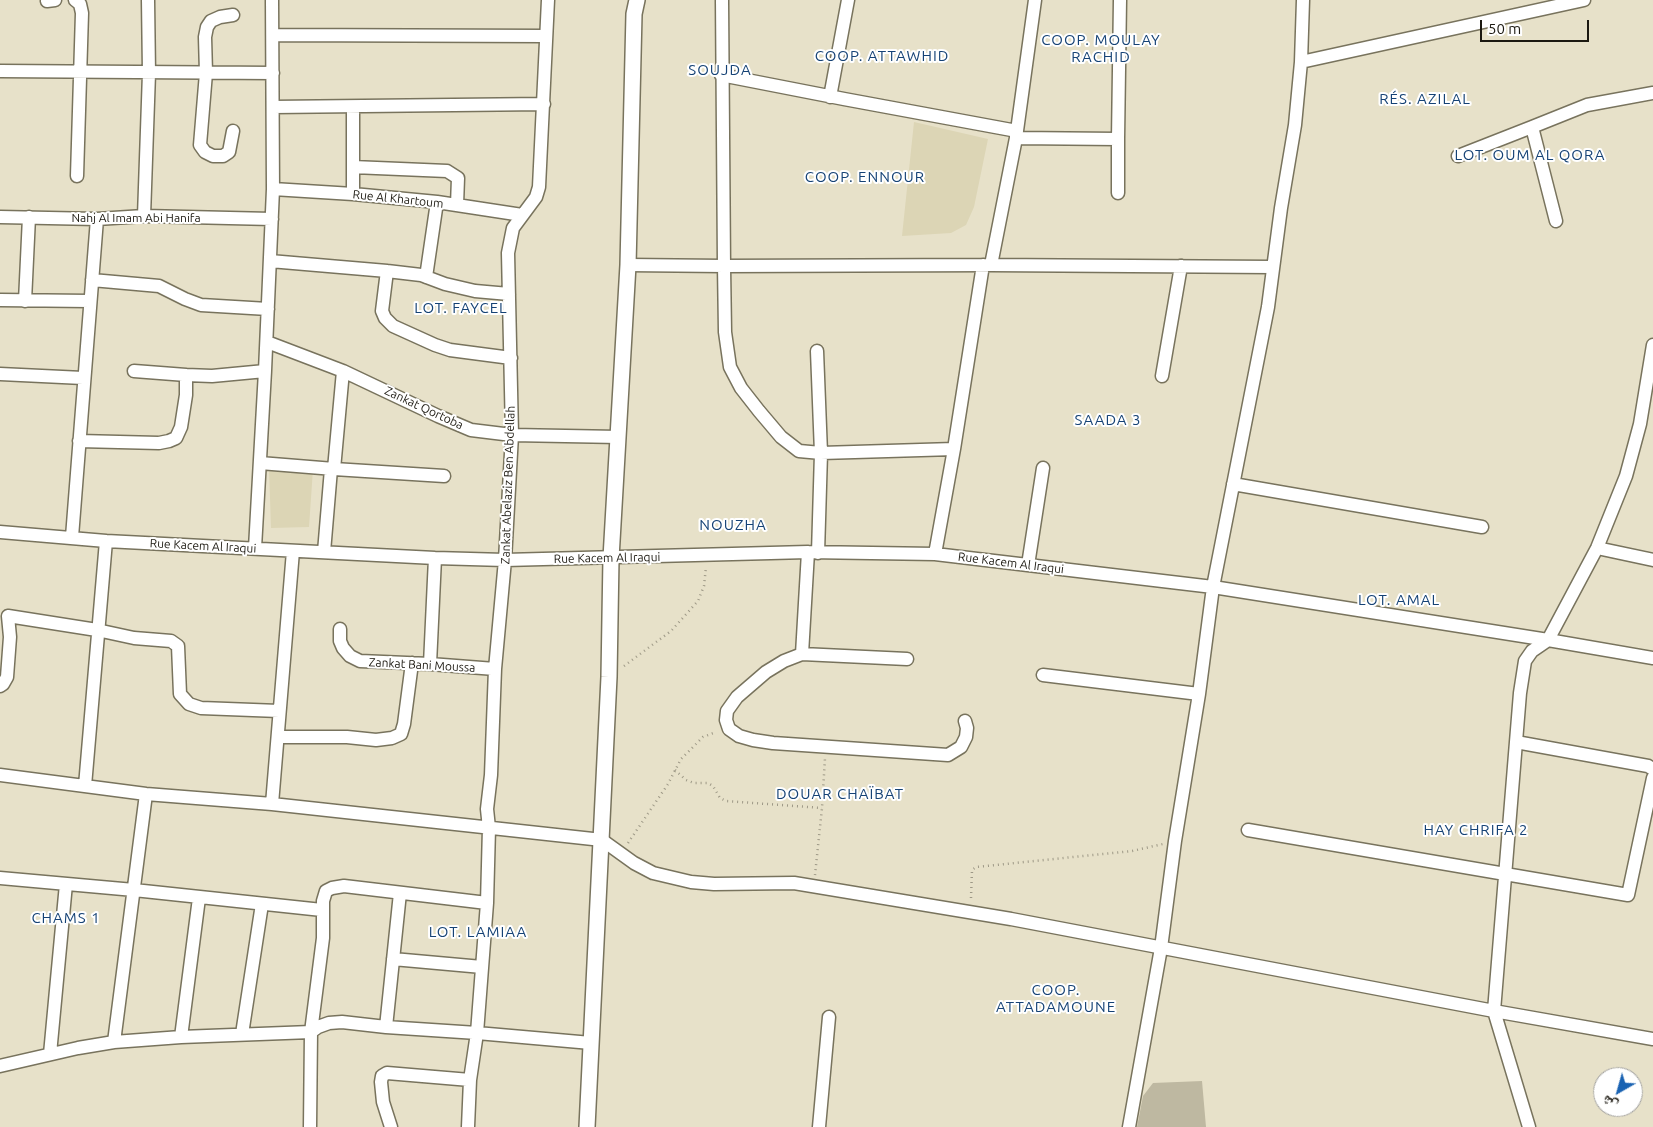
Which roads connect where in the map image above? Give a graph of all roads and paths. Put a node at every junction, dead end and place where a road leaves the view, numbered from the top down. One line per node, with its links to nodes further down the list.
1 (75, 0): 17 (street)
2 (148, 0): 18 (street)
3 (272, 0): 13 (street)
4 (548, 0): 14 (street, Zankat Abelaziz Ben Abdellah)
5 (722, 0): 21 (street)
6 (848, 0): 23 (street)
7 (1035, 0): 29 (street)
8 (1120, 0): 30 (street)
9 (1303, 0): 15 (street)
10 (1584, 0): 15 (street)
11 (634, 5): 47 (street)
12 (233, 15): 19 (street)
13 (273, 35): 14 (street); 20 (street)
14 (546, 36): 24 (street, Zankat Abelaziz Ben Abdellah)
15 (1301, 62): 51 (street)
16 (0, 71): 17 (street)
17 (80, 72): 18 (street); 33 (street)
18 (149, 73): 19 (street); 40 (street)
19 (206, 73): 20 (street); 28 (street)
20 (273, 73): 26 (street)
21 (721, 75): 23 (street); 49 (street)
22 (1653, 93): 27 (street)
23 (830, 97): 29 (street)
24 (544, 104): 25 (street); 39 (street, Zankat Abelaziz Ben Abdellah)
25 (353, 107): 26 (street); 32 (street)
26 (273, 108): 34 (street)
27 (1532, 127): 31 (street); 45 (street)
28 (233, 131)
29 (1017, 134): 30 (street); 48 (street)
30 (1118, 139): 35 (street)
31 (1458, 156)
32 (353, 167): 36 (street); 38 (street)
33 (77, 176)
34 (273, 188): 36 (street, Rue Al Khartoum); 43 (street)
35 (1118, 193)
36 (353, 194): 37 (street, Rue Al Khartoum)
37 (437, 202): 38 (street, Rue Al Khartoum); 53 (street)
38 (457, 205): 39 (street, Rue Al Khartoum)
39 (522, 215): 55 (street, Zankat Abelaziz Ben Abdellah)
40 (144, 216): 43 (street, Nahj Al Imam Abi Hanifa); 44 (street, Nahj Al Imam Abi Hanifa)
41 (0, 217): 42 (street, Nahj Al Imam Abi Hanifa)
42 (29, 217): 44 (street, Nahj Al Imam Abi Hanifa); 57 (street)
43 (272, 219): 46 (street)
44 (97, 220): 54 (street)
45 (1556, 221)
46 (270, 261): 52 (street); 59 (street)
47 (628, 265): 49 (street); 72 (street)
48 (987, 265): 49 (street); 50 (street); 74 (street)
49 (724, 266): 75 (street)
50 (1181, 266): 51 (street); 69 (street)
51 (1272, 267): 80 (street)
52 (387, 271): 53 (street); 63 (street)
53 (426, 277): 55 (street)
54 (92, 280): 58 (street); 59 (street)
55 (509, 294): 63 (street, Zankat Abelaziz Ben Abdellah)
56 (0, 300): 57 (street)
57 (25, 301): 58 (street)
58 (90, 301): 70 (street)
59 (268, 309): 60 (street)
60 (267, 342): 65 (street); 66 (street, Zankat Qortoba)
61 (1653, 345): 86 (street)
62 (817, 350): 75 (street)
63 (511, 358): 71 (street, Zankat Abelaziz Ben Abdellah)
64 (134, 371): 68 (street)
65 (265, 371): 68 (street); 76 (street)
66 (343, 371): 71 (street, Zankat Qortoba); 78 (street)
67 (0, 374): 70 (street)
68 (186, 375): 73 (street)
69 (1162, 376)
70 (84, 378): 73 (street)
71 (512, 435): 72 (street, Zankat Qortoba); 94 (street, Zankat Abelaziz Ben Abdellah)
72 (619, 437): 93 (street)
73 (79, 441): 83 (street)
74 (954, 449): 75 (street); 90 (street)
75 (821, 453): 89 (street)
76 (260, 463): 78 (street); 85 (street)
77 (1043, 468): 96 (street)
78 (333, 469): 79 (street); 88 (street)
79 (444, 476)
80 (1232, 484): 81 (street); 97 (street)
81 (1482, 527)
82 (0, 532): 83 (street, Rue Kacem Al Iraqui)
83 (72, 537): 84 (street, Rue Kacem Al Iraqui)
84 (106, 541): 85 (street, Rue Kacem Al Iraqui); 100 (street)
85 (254, 548): 87 (street, Rue Kacem Al Iraqui)
86 (1597, 548): 95 (street); 101 (street)
87 (293, 551): 88 (street, Rue Kacem Al Iraqui); 112 (street)
88 (324, 552): 92 (street, Rue Kacem Al Iraqui)
89 (813, 552): 90 (street, Rue Kacem Al Iraqui); 91 (street, Rue Kacem Al Iraqui); 102 (street)
90 (935, 554): 96 (street, Rue Kacem Al Iraqui)
91 (706, 555): 93 (street, Rue Kacem Al Iraqui); 109 (path)
92 (435, 558): 94 (street, Rue Kacem Al Iraqui); 106 (street)
93 (611, 558): 94 (street, Rue Kacem Al Iraqui); 109 (street)
94 (505, 560): 107 (street, Zankat Abelaziz Ben Abdellah)
95 (1653, 560)
96 (1028, 565): 97 (street, Rue Kacem Al Iraqui)
97 (1213, 587): 101 (street, Rue Kacem Al Iraqui); 111 (street)
98 (4, 616): 100 (street); 110 (street)
99 (340, 629): 105 (street, Zankat Bani Moussa)
100 (97, 630): 112 (street); 122 (street)
101 (1548, 640): 103 (street, Rue Kacem Al Iraqui); 116 (street)
102 (802, 654): 104 (street); 114 (street)
103 (1653, 658)
104 (907, 659)
105 (412, 663): 106 (street, Zankat Bani Moussa); 115 (street)
106 (430, 664): 107 (street, Zankat Bani Moussa)
107 (495, 669): 126 (street, Zankat Abelaziz Ben Abdellah)
108 (1044, 675): 111 (street)
109 (609, 677): 128 (street)
110 (0, 686)
111 (1199, 694): 129 (street)
112 (279, 711): 115 (street)
113 (965, 721): 117 (street)
114 (729, 728): 117 (street); 119 (path)
115 (278, 737): 124 (street)
116 (1516, 742): 118 (street); 131 (street)
117 (825, 746): 125 (path)
118 (1653, 769)
119 (675, 770): 125 (path); 130 (path)
120 (0, 775): 122 (street)
121 (1653, 778): 131 (street)
122 (84, 786): 123 (street)
123 (146, 794): 124 (street); 135 (street)
124 (272, 804): 126 (street)
125 (822, 808): 134 (path)
126 (489, 828): 128 (street); 138 (street, Zankat Abelaziz Ben Abdellah)
127 (1248, 830): 131 (street)
128 (602, 840): 130 (street); 154 (street)
129 (1175, 841): 141 (path); 142 (street)
130 (621, 853): 134 (street)
131 (1504, 874): 145 (street)
132 (0, 879): 133 (street)
133 (66, 884): 135 (street); 155 (street)
134 (814, 886): 141 (street)
135 (134, 890): 137 (street); 153 (street)
136 (400, 893): 138 (street); 140 (street); 143 (street)
137 (199, 898): 139 (street); 151 (street)
138 (487, 903): 144 (street, Zankat Abelaziz Ben Abdellah)
139 (262, 904): 140 (street); 150 (street)
140 (322, 910): 148 (street)
141 (970, 912): 142 (street)
142 (1161, 948): 145 (street); 163 (street)
143 (393, 959): 144 (street); 147 (street)
144 (482, 968): 149 (street, Zankat Abelaziz Ben Abdellah)
145 (1494, 1011): 152 (street); 164 (street)
146 (829, 1017): 162 (street)
147 (386, 1027): 148 (street); 149 (street)
148 (311, 1032): 150 (street); 158 (street)
149 (477, 1032): 154 (street); 157 (street, Zankat Abelaziz Ben Abdellah)
150 (242, 1034): 151 (street)
151 (181, 1037): 153 (street)
152 (1653, 1039)
153 (114, 1042): 155 (street)
154 (591, 1043): 161 (street)
155 (50, 1054): 156 (street)
156 (0, 1066)
157 (470, 1080): 159 (street); 160 (street, Zankat Abelaziz Ben Abdellah)
158 (310, 1127)
159 (392, 1127)
160 (468, 1127)
161 (587, 1127)
162 (819, 1127)
163 (1129, 1127)
164 (1529, 1127)

